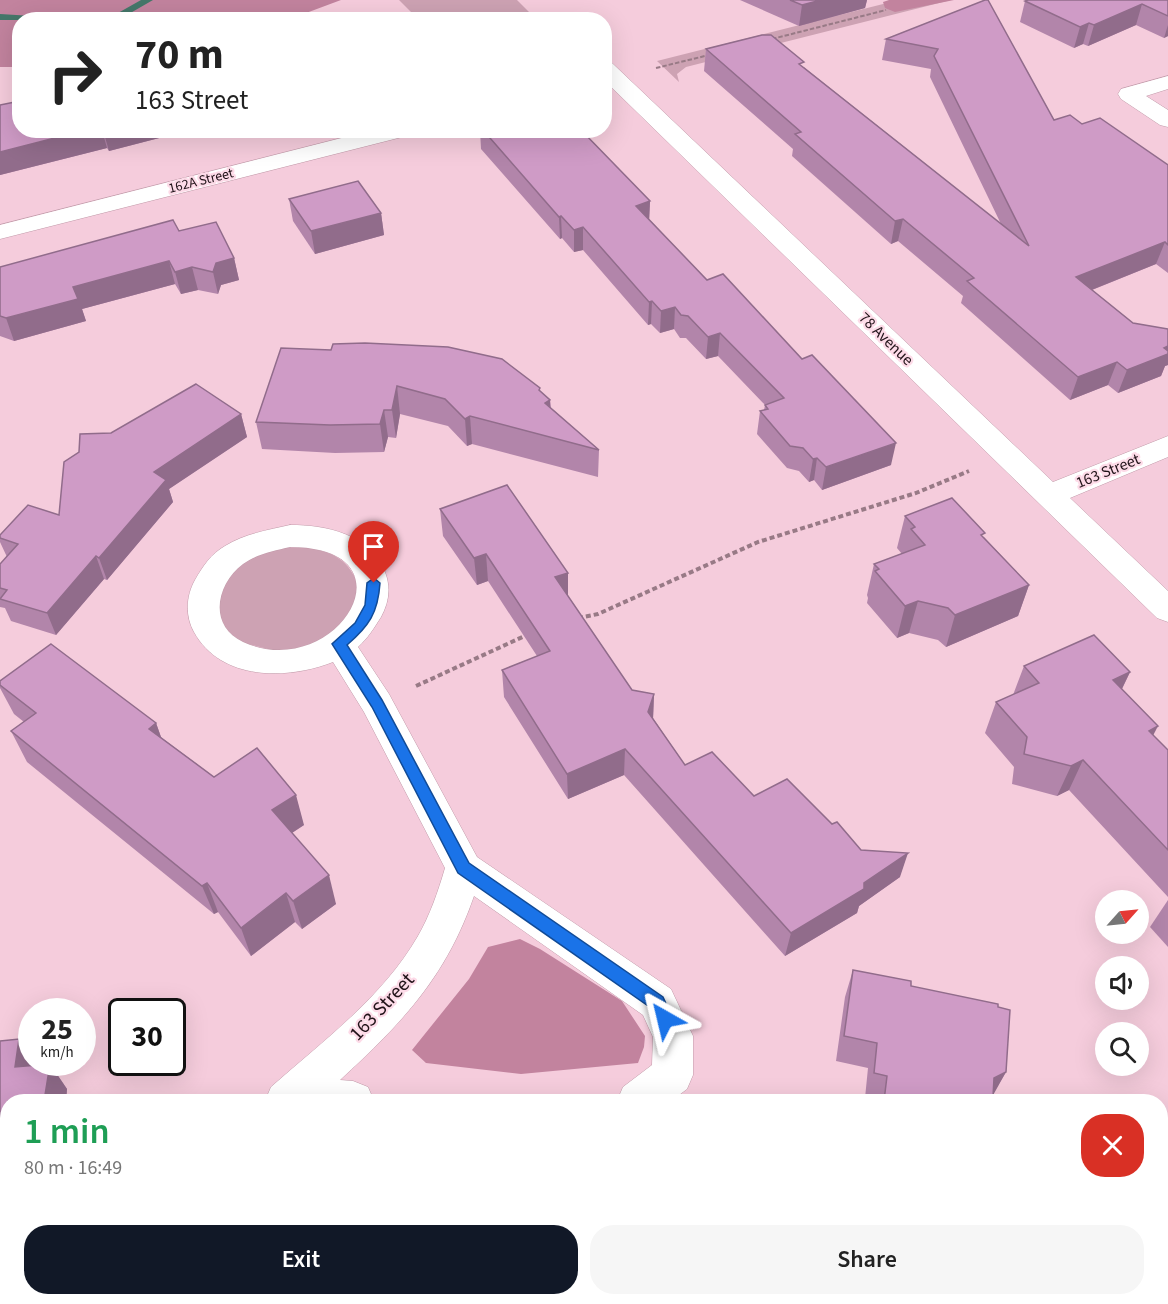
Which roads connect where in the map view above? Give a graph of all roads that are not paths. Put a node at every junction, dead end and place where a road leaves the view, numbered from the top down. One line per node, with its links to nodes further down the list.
1 (612, 80): 7 (street, 78 Avenue)
2 (1168, 82): 3 (street)
3 (1168, 120)
4 (370, 138): 5 (street, 162A Street)
5 (0, 232)
6 (1168, 446): 7 (street, 163 Street)
7 (1048, 496): 8 (street, 78 Avenue)
8 (1168, 610)
9 (339, 644): 9 (street); 10 (street)
10 (464, 868): 11 (street, 163 Street); 12 (street)
11 (294, 1094)
12 (647, 1094)

